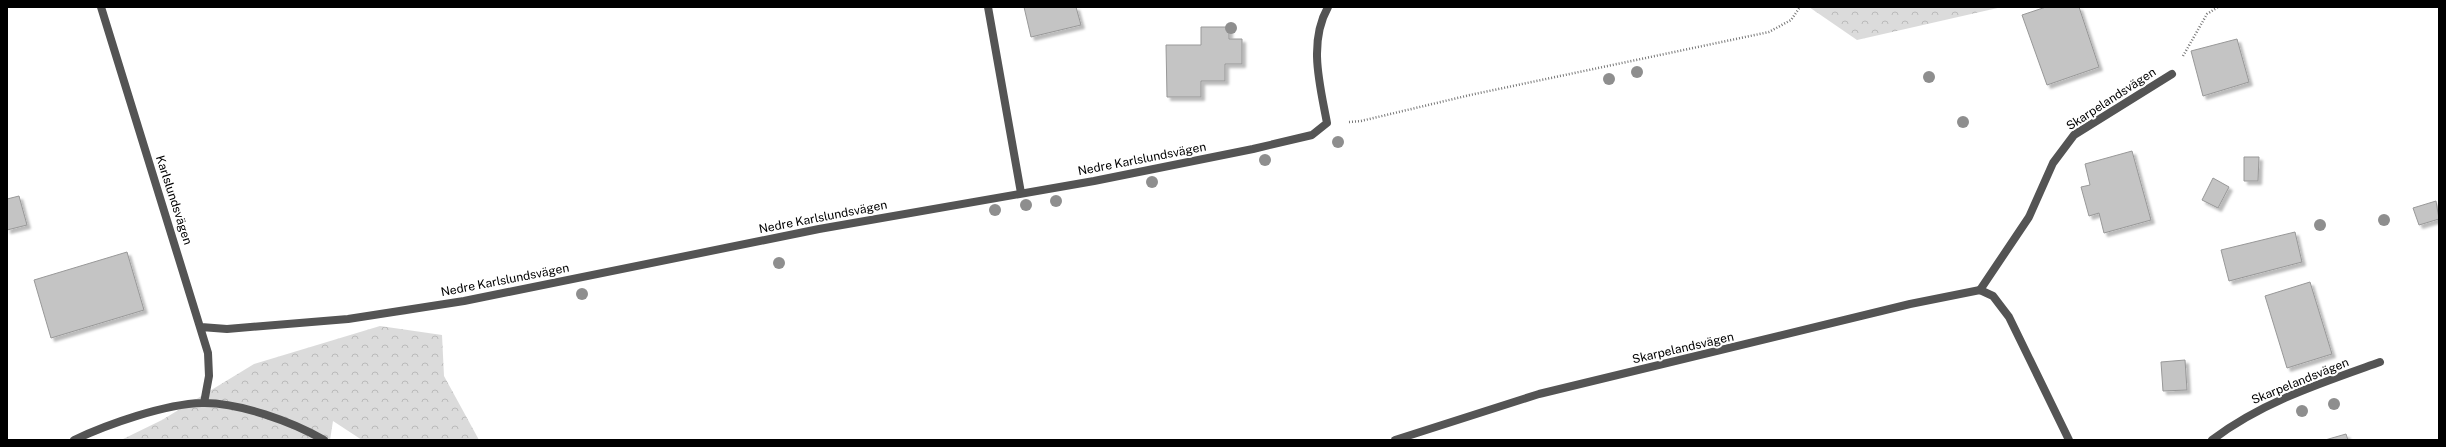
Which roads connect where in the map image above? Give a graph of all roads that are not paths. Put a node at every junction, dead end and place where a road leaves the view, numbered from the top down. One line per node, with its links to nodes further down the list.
1 (101, 7): 7 (street, Karlslundsvägen)
2 (988, 7): 5 (street)
3 (1328, 7): 5 (street, Nedre Karlslundsvägen)
4 (2172, 74): 6 (street, Skarpelandsvägen)
5 (1021, 193): 7 (street, Nedre Karlslundsvägen)
6 (1980, 290): 12 (street, Skarpelandsvägen); 13 (street)
7 (201, 327): 9 (street, Karlslundsvägen)
8 (2380, 362): 14 (street, Skarpelandsvägen)
9 (204, 403): 10 (street); 11 (street)
10 (74, 440)
11 (324, 440)
12 (1395, 440)
13 (2070, 440)
14 (2212, 440)

